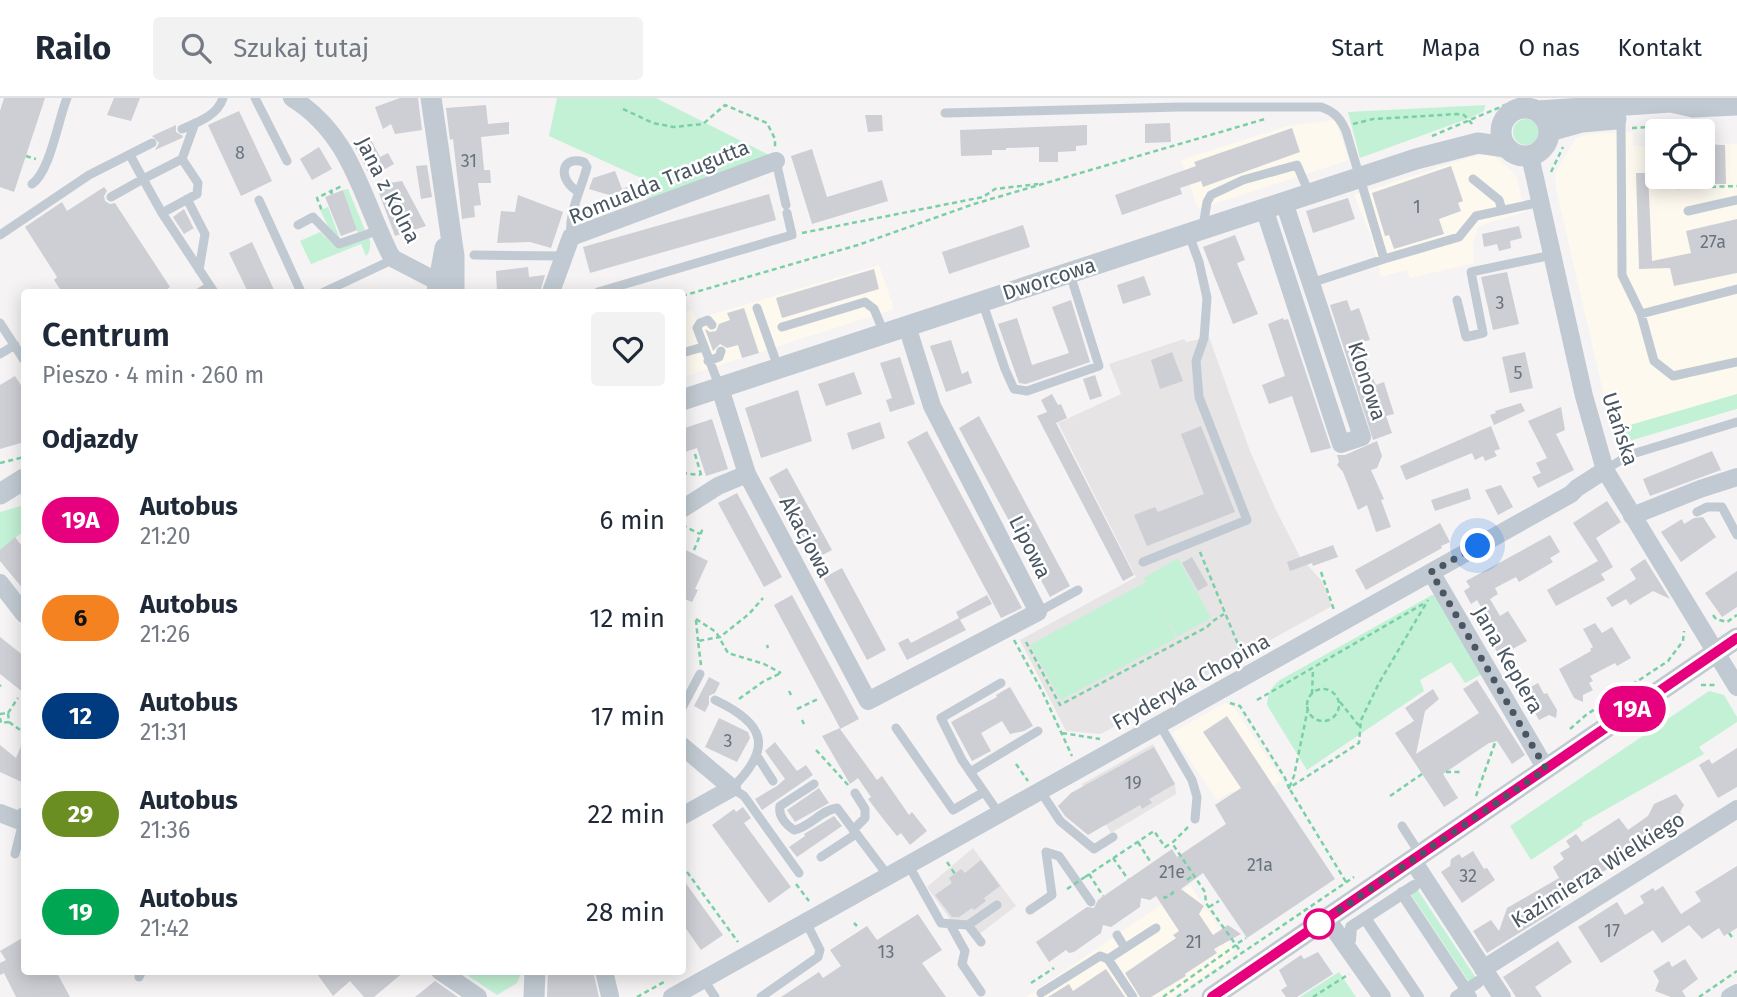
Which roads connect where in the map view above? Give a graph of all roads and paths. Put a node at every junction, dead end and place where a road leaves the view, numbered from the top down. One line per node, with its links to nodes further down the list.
1 (67, 98): 32 (lane)
2 (223, 98): 12 (lane)
3 (255, 98): 25 (lane)
4 (292, 98): 51 (street, Jana z Kolna)
5 (431, 98): 55 (street)
6 (1737, 105): 7 (street, Dworcowa)
7 (1693, 107): 9 (street, Dworcowa); 13 (street, Dworcowa)
8 (623, 109): 26 (path)
9 (1521, 109): 18 (street); 20 (street); 24 (street, Dworcowa)
10 (945, 113): 14 (lane)
11 (1272, 117): 31 (path)
12 (195, 123): 17 (lane); 23 (lane)
13 (1621, 123): 16 (path); 18 (street, Dworcowa); 78 (lane)
14 (1343, 124): 15 (path); 27 (lane)
15 (1474, 126)
16 (1645, 127)
17 (182, 129)
18 (1550, 131): 22 (street)
19 (152, 143): 21 (lane)
20 (1505, 146): 22 (street); 24 (street, Dworcowa)
21 (130, 155): 28 (lane); 53 (lane)
22 (1530, 156): 45 (street, Ułańska)
23 (183, 159): 28 (lane); 41 (lane)
24 (1416, 159): 27 (street, Dworcowa)
25 (287, 160)
26 (776, 161): 54 (lane); 56 (street, Romualda Traugutta)
27 (1358, 177): 37 (street, Dworcowa); 61 (lane)
28 (143, 179): 40 (lane); 49 (lane)
29 (1473, 179): 47 (lane)
30 (348, 183): 39 (path)
31 (1048, 183): 54 (path); 74 (path)
32 (32, 184)
33 (1737, 186): 34 (path)
34 (1715, 187)
35 (1688, 189): 38 (path)
36 (579, 192): 56 (lane)
37 (1309, 193): 44 (street, Dworcowa); 52 (lane)
38 (1689, 193)
39 (332, 194)
40 (111, 197)
41 (187, 199): 49 (lane); 62 (lane)
42 (259, 200): 66 (lane)
43 (1737, 200): 48 (lane)
44 (1284, 202): 46 (street, Dworcowa); 64 (street, Klonowa)
45 (1541, 202): 47 (lane); 57 (street, Ułańska)
46 (1264, 208): 52 (street, Dworcowa); 64 (street, Klonowa)
47 (1502, 210): 61 (lane)
48 (1688, 211)
49 (162, 213): 62 (lane)
50 (298, 225): 51 (lane)
51 (379, 230): 60 (street, Jana z Kolna)
52 (1196, 231): 63 (street, Dworcowa); 115 (lane)
53 (0, 235)
54 (792, 235): 72 (lane)
55 (450, 236): 69 (street); 70 (street)
56 (571, 237): 59 (street, Romualda Traugutta)
57 (1552, 255): 75 (lane); 99 (street, Ułańska)
58 (474, 256): 59 (lane)
59 (564, 256): 71 (street, Romualda Traugutta)
60 (394, 259): 67 (lane); 68 (street, Jana z Kolna)
61 (1384, 259): 64 (lane)
62 (199, 270): 65 (lane)
63 (1069, 272): 76 (street, Dworcowa); 76 (lane)
64 (1311, 283)
65 (212, 289)
66 (300, 289)
67 (330, 289)
68 (447, 289)
69 (449, 289)
70 (449, 289)
71 (552, 289)
72 (608, 289)
73 (1737, 289): 78 (lane)
74 (686, 295)
75 (1457, 300)
76 (982, 301): 81 (street, Dworcowa)
77 (757, 307): 92 (lane)
78 (1641, 314): 91 (lane)
79 (0, 323): 84 (lane)
80 (712, 326): 85 (lane)
81 (907, 326): 83 (street, Dworcowa); 126 (street, Lipowa)
82 (782, 327): 83 (lane)
83 (884, 334): 92 (street, Dworcowa)
84 (15, 345): 88 (lane); 89 (lane)
85 (703, 347): 87 (lane); 90 (lane)
86 (721, 351): 90 (lane)
87 (686, 352)
88 (0, 354)
89 (21, 355)
90 (708, 361): 93 (lane)
91 (1737, 362)
92 (779, 369): 93 (street, Dworcowa)
93 (720, 388): 94 (street, Dworcowa); 100 (street, Akacjowa)
94 (686, 399)
95 (1737, 422): 99 (lane, Fryderyka Chopina)
96 (695, 454): 106 (path)
97 (21, 458): 98 (path)
98 (0, 463)
99 (1605, 470): 110 (street, Ułańska); 119 (street, Fryderyka Chopina)
100 (747, 474): 106 (street); 148 (street, Akacjowa)
101 (0, 475): 104 (street)
102 (686, 475): 106 (path)
103 (1737, 477): 110 (street)
104 (21, 478)
105 (21, 481): 107 (street)
106 (704, 484): 108 (street)
107 (0, 494)
108 (686, 504)
109 (1697, 512): 114 (lane)
110 (1632, 516): 135 (street, Ułańska)
111 (686, 527): 113 (path)
112 (703, 528): 113 (path)
113 (700, 534): 116 (path)
114 (1737, 535)
115 (1196, 542): 117 (lane); 127 (path)
116 (694, 550)
117 (1143, 562)
118 (1321, 572): 124 (path)
119 (1431, 572): 156 (street, Fryderyka Chopina); 170 (street, Jana Keplera)
120 (0, 583): 123 (street)
121 (1078, 590): 126 (lane)
122 (763, 598): 130 (path)
123 (21, 610)
124 (1334, 610)
125 (1709, 610): 128 (path)
126 (1038, 612): 148 (street, Lipowa)
127 (1224, 614): 134 (path); 136 (path)
128 (1737, 615)
129 (1684, 625): 162 (path)
130 (720, 637): 132 (path); 132 (path); 149 (path)
131 (1737, 638): 135 (street)
132 (698, 641): 138 (path)
133 (1015, 642): 161 (path)
134 (1026, 642)
135 (1717, 651): 141 (street, Ułańska); 170 (street)
136 (1244, 659)
137 (1312, 670): 142 (path); 147 (path); 157 (path)
138 (700, 674): 146 (lane)
139 (1001, 682): 171 (lane)
140 (1697, 687): 141 (path)
141 (1729, 687)
142 (1312, 694): 145 (path); 151 (path)
143 (18, 698): 153 (path)
144 (820, 698): 152 (path)
145 (1338, 699): 151 (path); 157 (path)
146 (686, 700)
147 (1257, 700)
148 (868, 701)
149 (719, 702): 167 (lane)
150 (1225, 702): 179 (path)
151 (1308, 708): 179 (path)
152 (797, 709)
153 (8, 713): 154 (path); 155 (path)
154 (0, 720): 155 (path)
155 (9, 722): 159 (path)
156 (1160, 725): 177 (street, Fryderyka Chopina); 189 (lane)
157 (1360, 727): 179 (path)
158 (896, 728): 180 (lane)
159 (21, 731)
160 (1038, 731): 171 (lane)
161 (1062, 733): 163 (path); 168 (path)
162 (1564, 734)
163 (1102, 739)
164 (1496, 740): 183 (path)
165 (686, 750): 178 (street)
166 (816, 750): 181 (path)
167 (758, 756): 175 (lane); 178 (lane)
168 (1072, 756)
169 (1016, 764): 177 (path)
170 (1546, 769): 199 (street)
171 (970, 772): 180 (lane)
172 (1446, 772): 173 (path)
173 (1460, 772)
174 (1422, 774): 182 (path)
175 (773, 781)
176 (814, 784): 192 (lane)
177 (1035, 786): 187 (street, Fryderyka Chopina); 193 (lane)
178 (732, 788): 186 (street); 204 (lane)
179 (1289, 788): 205 (path)
180 (984, 792): 187 (lane)
181 (855, 793): 192 (lane)
182 (1390, 796)
183 (1475, 798)
184 (1737, 810): 249 (street, Kazimierza Wielkiego)
185 (0, 813): 188 (street)
186 (686, 814)
187 (1000, 815): 202 (street, Fryderyka Chopina)
188 (21, 819)
189 (1195, 819): 195 (path)
190 (1402, 827): 199 (lane)
191 (21, 831): 196 (lane)
192 (854, 832): 197 (lane); 210 (lane)
193 (1113, 836)
194 (1138, 842): 195 (path); 198 (path); 201 (path)
195 (1172, 843): 208 (path)
196 (15, 854)
197 (821, 857)
198 (1114, 858): 207 (path); 212 (path)
199 (1417, 858): 227 (street); 249 (street)
200 (944, 859): 206 (path)
201 (1151, 863)
202 (909, 866): 210 (street, Fryderyka Chopina); 229 (lane)
203 (686, 871): 238 (path)
204 (799, 873)
205 (1340, 873): 211 (path); 214 (path)
206 (955, 874)
207 (1087, 875): 216 (path, bridge); 219 (path)
208 (1194, 875): 213 (path); 224 (path)
209 (1356, 876): 214 (path)
210 (889, 877): 228 (street, Fryderyka Chopina)
211 (1335, 877)
212 (1128, 879)
213 (1187, 880)
214 (1346, 882): 241 (path)
215 (1415, 886): 218 (street)
216 (1067, 889)
217 (1172, 891): 220 (path)
218 (1402, 893): 226 (street); 255 (street)
219 (1103, 896)
220 (1164, 896)
221 (1219, 901): 224 (path)
222 (1091, 902): 225 (lane)
223 (997, 905): 230 (lane)
224 (1209, 907): 239 (path)
225 (1030, 910)
226 (1365, 918): 235 (street); 268 (street)
227 (1327, 919): 265 (street); 267 (street)
228 (807, 924): 250 (street, Fryderyka Chopina); 261 (lane)
229 (950, 924): 230 (lane); 252 (lane)
230 (968, 925): 237 (lane)
231 (1156, 928): 240 (lane)
232 (1729, 933): 236 (path)
233 (1117, 935): 240 (lane)
234 (1246, 938): 239 (path)
235 (1350, 940)
236 (1734, 940)
237 (981, 942)
238 (738, 943)
239 (1237, 944): 241 (path); 263 (path)
240 (1125, 948): 242 (lane)
241 (1241, 953): 264 (path)
242 (1108, 958): 253 (lane); 262 (lane)
243 (1054, 968): 251 (path)
244 (1737, 971): 270 (path)
245 (1350, 973): 266 (path)
246 (446, 975): 257 (street)
247 (535, 975): 258 (street)
248 (605, 975): 256 (street)
249 (1481, 975): 255 (street); 269 (street)
250 (704, 980): 259 (street, Fryderyka Chopina); 260 (lane)
251 (1031, 983)
252 (981, 992)
253 (1041, 993)
254 (1737, 993): 271 (street)
255 (1464, 995)
256 (610, 996)
257 (478, 997)
258 (534, 997)
259 (672, 997)
260 (715, 997)
261 (761, 997)
262 (1133, 997)
263 (1163, 997)
264 (1177, 997)
265 (1212, 997)
266 (1313, 997)
267 (1382, 997)
268 (1418, 997)
269 (1502, 997)
270 (1699, 997)
271 (1730, 997)

